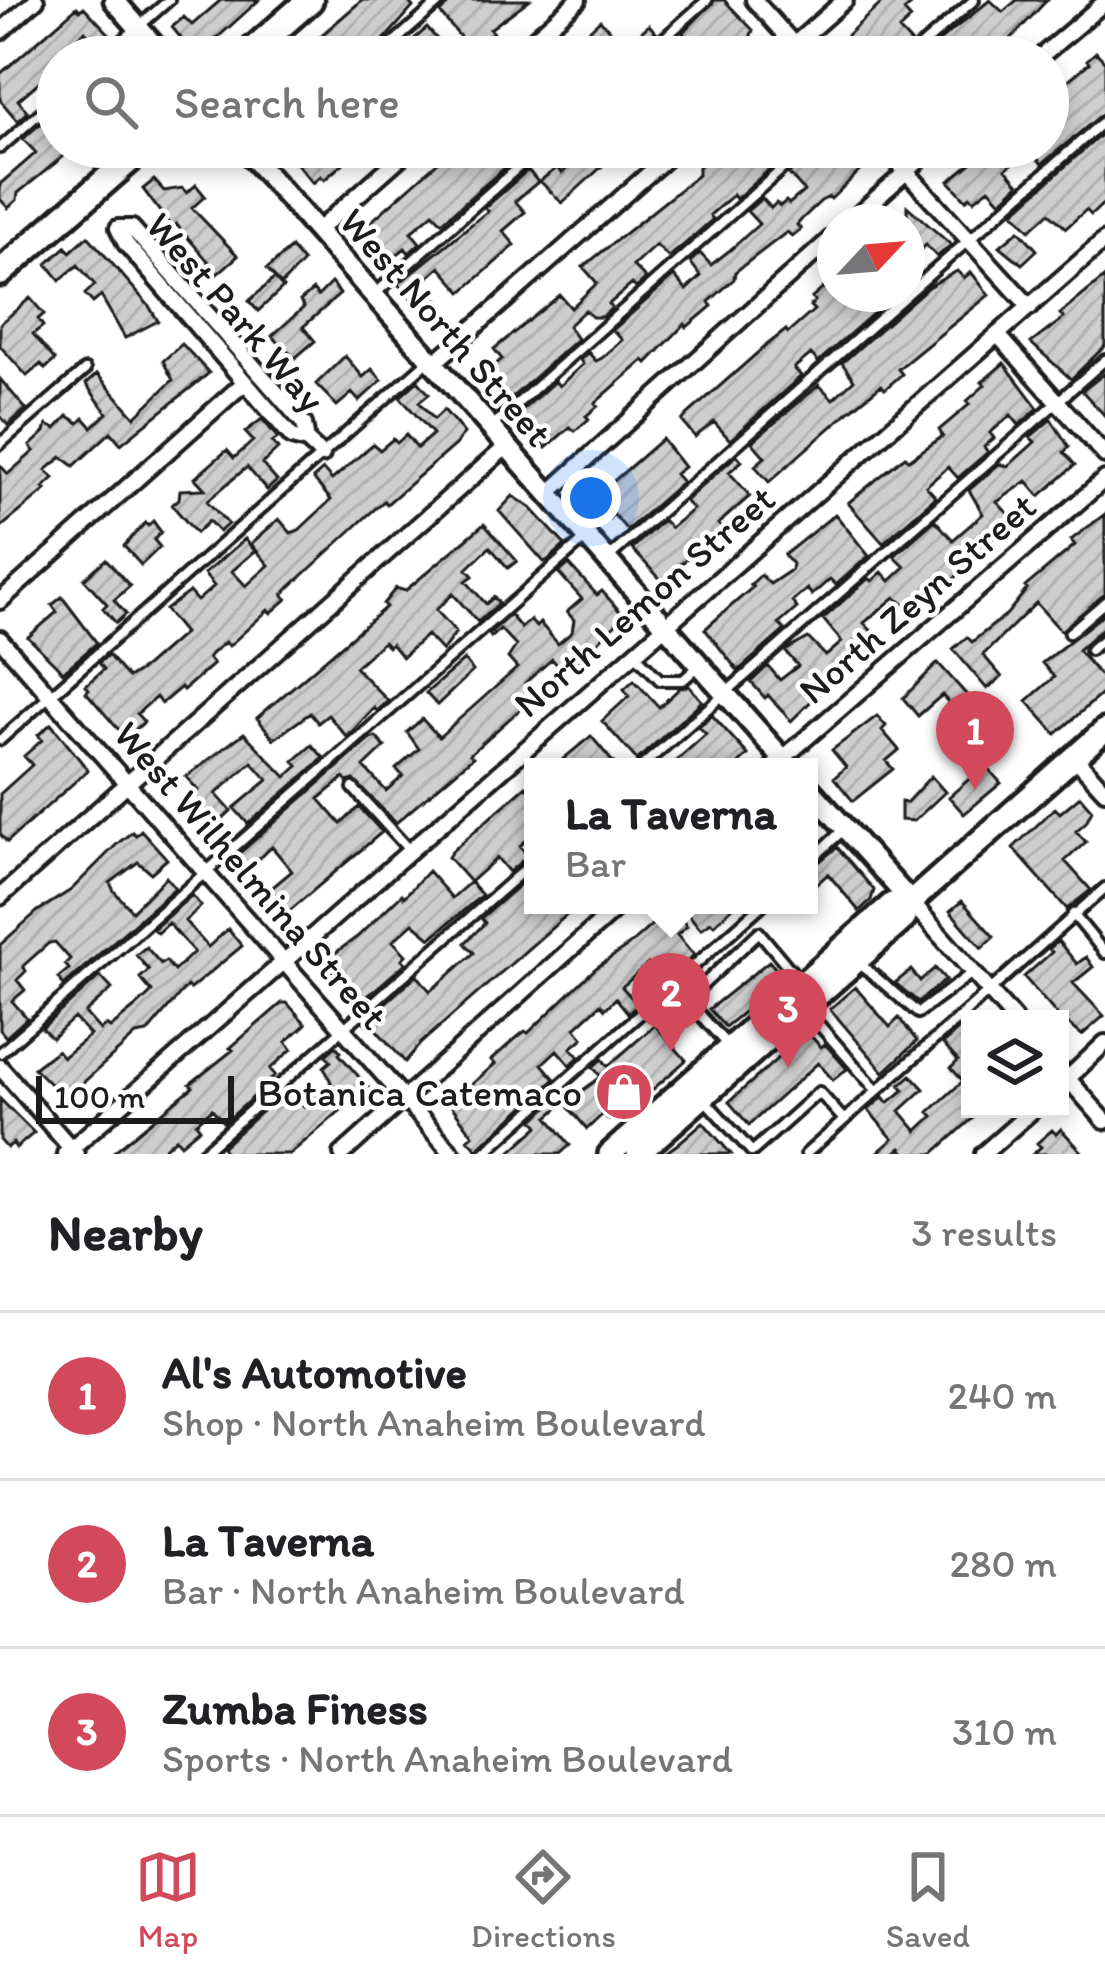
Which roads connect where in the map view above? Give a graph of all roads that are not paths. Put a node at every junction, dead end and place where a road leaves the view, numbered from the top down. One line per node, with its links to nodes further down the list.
1 (36, 0): 13 (street)
2 (114, 0): 12 (street)
3 (169, 0): 12 (lane)
4 (310, 0): 16 (main road)
5 (442, 0): 17 (lane)
6 (578, 0): 18 (street)
7 (707, 0): 19 (lane)
8 (754, 0): 20 (street)
9 (844, 0): 21 (street)
10 (974, 0): 22 (lane)
11 (1105, 2): 23 (street)
12 (138, 28): 14 (lane); 15 (street)
13 (0, 32)
14 (129, 36)
15 (145, 36)
16 (269, 36)
17 (401, 36)
18 (537, 36)
19 (667, 36)
20 (786, 36)
21 (813, 36)
22 (933, 36)
23 (1065, 36)
24 (36, 116): 26 (lane)
25 (1105, 120): 27 (lane)
26 (0, 148)
27 (1069, 152)
28 (120, 168): 43 (main road)
29 (261, 168): 39 (street, West North Street)
30 (388, 168): 39 (street)
31 (517, 168): 44 (lane)
32 (655, 168): 48 (street)
33 (783, 168): 52 (lane)
34 (902, 168): 37 (street)
35 (910, 168): 37 (street)
36 (1051, 168): 41 (lane)
37 (906, 172): 38 (street); 41 (street)
38 (870, 204)
39 (317, 231): 44 (street, West North Street)
40 (1105, 240): 45 (street, North Lemon Street)
41 (968, 241): 45 (street); 61 (lane)
42 (817, 251): 59 (street)
43 (0, 273)
44 (374, 295): 48 (street, West North Street)
45 (1030, 307): 46 (street, North Lemon Street)
46 (998, 335): 51 (street); 64 (street, North Lemon Street)
47 (1105, 360): 51 (lane)
48 (432, 361): 52 (street, West North Street); 56 (lane)
49 (85, 370): 54 (lane)
50 (244, 383): 53 (street, West Park Way); 53 (street, West Park Way); 62 (street)
51 (1058, 402): 57 (street); 71 (lane)
52 (490, 427): 55 (street, West North Street)
53 (307, 441): 56 (street, West Park Way)
54 (0, 444)
55 (506, 446): 59 (street, West North Street); 79 (street)
56 (322, 455): 72 (lane)
57 (1105, 455)
58 (1105, 479): 78 (street, North Zeyn Street)
59 (549, 494): 60 (street, West North Street)
60 (587, 537): 61 (street, West North Street); 87 (lane)
61 (607, 559): 64 (street, West North Street)
62 (0, 601)
63 (1105, 602): 65 (lane)
64 (666, 626): 69 (street, North Lemon Street); 70 (street, West North Street)
65 (1069, 633)
66 (0, 638): 72 (street, West Wilhelmina Street)
67 (1105, 638): 68 (lane)
68 (1090, 650)
69 (635, 653): 70 (lane); 84 (street, North Lemon Street)
70 (700, 665): 71 (street, West North Street)
71 (725, 693): 76 (lane); 77 (street, West North Street)
72 (50, 697): 74 (lane); 79 (street, West Wilhelmina Street)
73 (1105, 730): 75 (main road)
74 (0, 740)
75 (1074, 757): 81 (street); 90 (main road)
76 (651, 758)
77 (777, 758)
78 (789, 758)
79 (128, 782): 87 (street, West Wilhelmina Street); 89 (street)
80 (353, 788): 84 (lane)
81 (1105, 791)
82 (818, 799): 83 (street)
83 (844, 829): 85 (lane); 90 (street)
84 (410, 851): 96 (street, North Lemon Street)
85 (818, 854)
86 (524, 870): 101 (lane)
87 (207, 873): 96 (street, West Wilhelmina Street); 103 (lane)
88 (1105, 889): 93 (lane)
89 (0, 897)
90 (911, 902): 95 (main road); 97 (street); 99 (main road)
91 (610, 914): 110 (street)
92 (752, 914): 119 (lane)
93 (1073, 914): 94 (lane); 98 (lane)
94 (1105, 953)
95 (857, 961): 97 (lane); 99 (main road)
96 (284, 962): 101 (street, West Wilhelmina Street); 114 (street, North Lemon Street)
97 (973, 973): 98 (street)
98 (990, 992): 100 (street); 109 (lane)
99 (799, 1000): 104 (main road); 104 (lane); 109 (lane)
100 (1006, 1010)
101 (342, 1029): 110 (street, West Wilhelmina Street); 116 (lane)
102 (1105, 1042): 106 (street)
103 (0, 1053)
104 (736, 1055): 108 (main road)
105 (0, 1067): 114 (street)
106 (1069, 1074)
107 (1069, 1085): 113 (street)
108 (696, 1091): 115 (lane); 120 (main road); 121 (main road)
109 (878, 1091): 112 (lane)
110 (405, 1099): 117 (street); 118 (street, West Wilhelmina Street)
111 (1024, 1118): 123 (street)
112 (844, 1120): 115 (lane); 122 (lane)
113 (1105, 1121)
114 (70, 1152)
115 (753, 1153)
116 (201, 1154)
117 (342, 1154)
118 (453, 1154)
119 (483, 1154)
120 (610, 1154)
121 (638, 1154)
122 (806, 1154)
123 (983, 1154)

